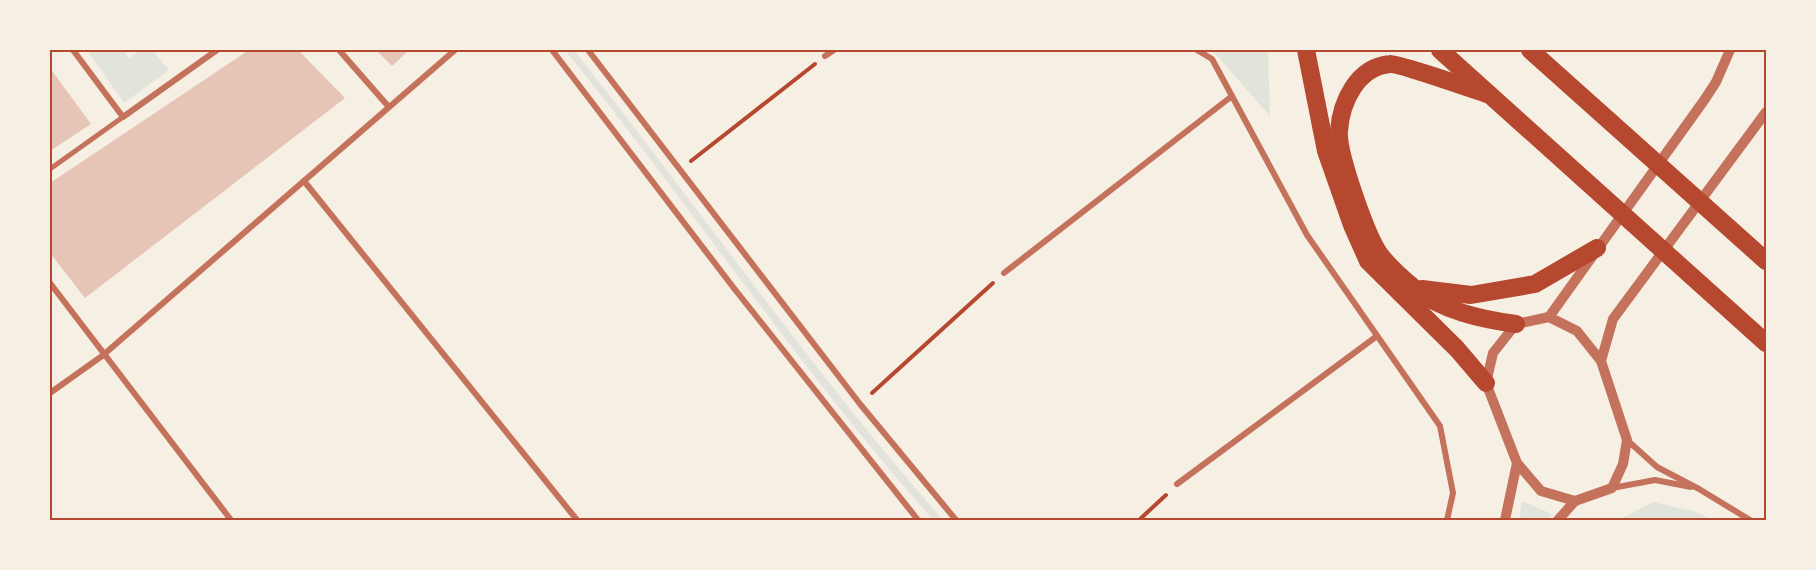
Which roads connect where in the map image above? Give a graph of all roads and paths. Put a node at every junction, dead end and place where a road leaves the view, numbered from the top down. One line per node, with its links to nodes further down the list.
1 (73, 50): 20 (street)
2 (217, 50): 20 (street)
3 (339, 50): 18 (street)
4 (455, 50): 18 (street)
5 (552, 50): 46 (street)
6 (588, 50): 22 (street)
7 (834, 50): 14 (street)
8 (1197, 50): 17 (street)
9 (1306, 50): 35 (highway)
10 (1440, 50): 16 (highway)
11 (1530, 50): 15 (highway)
12 (1545, 50): 15 (highway)
13 (1730, 50): 24 (street)
14 (825, 56): 22 (path)
15 (1565, 81): 25 (highway)
16 (1490, 95): 28 (highway); 32 (highway)
17 (1232, 96): 26 (street); 31 (street)
18 (388, 106): 23 (street)
19 (1767, 112): 34 (street)
20 (123, 117): 21 (street)
21 (50, 169)
22 (680, 170): 37 (street)
23 (304, 181): 33 (street); 45 (street)
24 (1597, 248): 28 (highway); 29 (street)
25 (1767, 261)
26 (1004, 273): 37 (path)
27 (50, 283): 33 (street)
28 (1414, 289): 30 (highway)
29 (1549, 317): 30 (street); 34 (street)
30 (1516, 324): 35 (street)
31 (1377, 336): 40 (street); 49 (street)
32 (1767, 343)
33 (102, 356): 36 (street); 44 (street)
34 (1601, 361): 38 (street)
35 (1486, 383): 39 (street)
36 (50, 393)
37 (860, 404): 47 (street)
38 (1627, 440): 41 (street); 42 (street)
39 (1517, 463): 43 (street); 50 (street)
40 (1178, 484): 48 (path)
41 (1612, 488): 42 (street); 43 (street)
42 (1699, 489): 52 (street)
43 (1575, 501): 51 (street)
44 (231, 520)
45 (577, 520)
46 (918, 520)
47 (956, 520)
48 (1139, 520)
49 (1447, 520)
50 (1505, 520)
51 (1558, 520)
52 (1750, 520)

